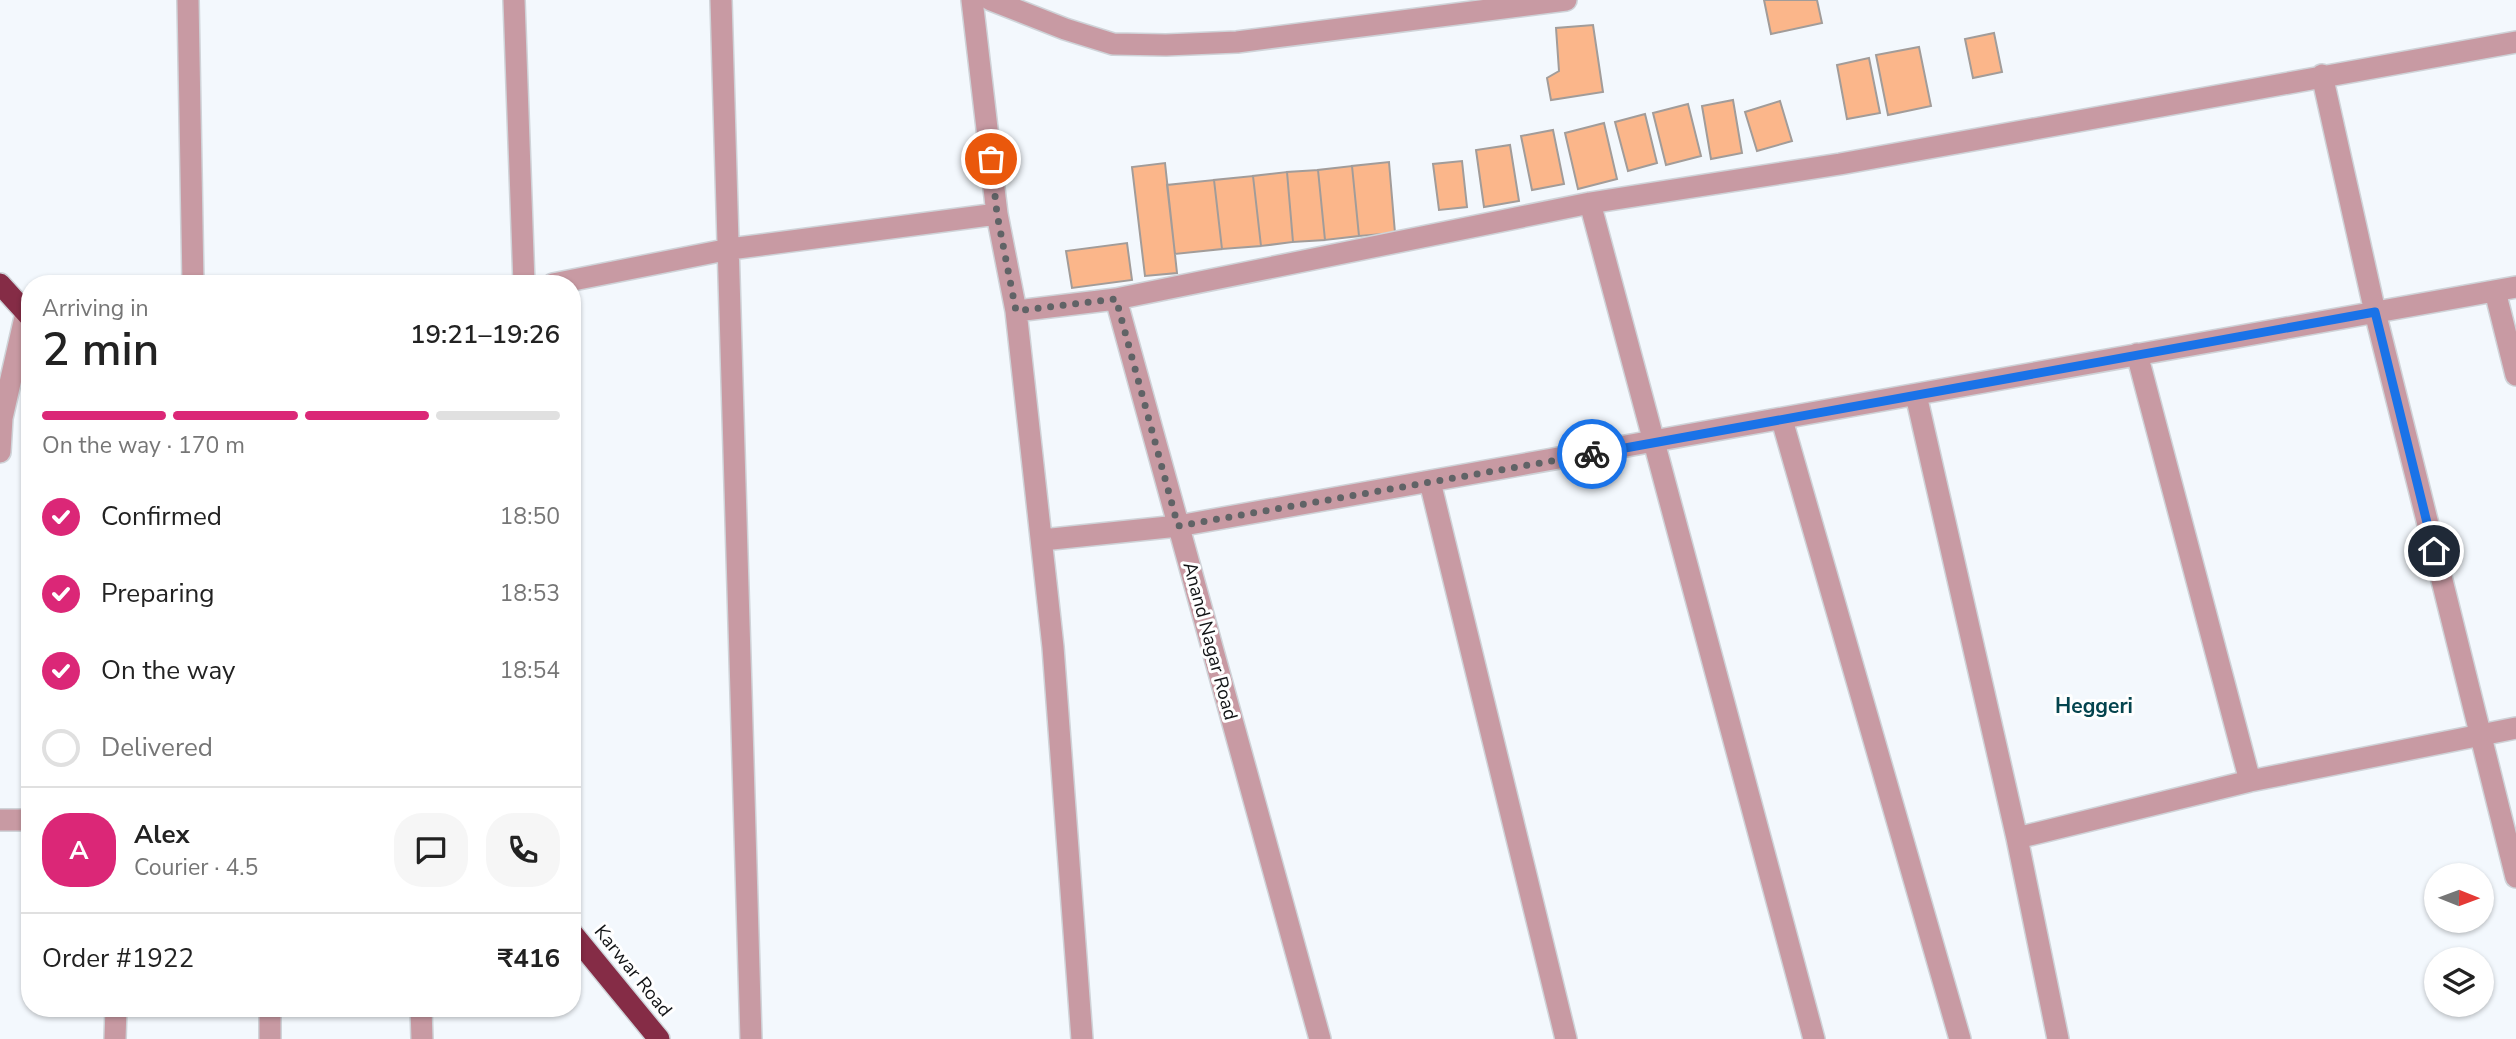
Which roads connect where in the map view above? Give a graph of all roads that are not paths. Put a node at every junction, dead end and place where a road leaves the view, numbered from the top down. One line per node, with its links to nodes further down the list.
1 (188, 0): 12 (street)
2 (514, 0): 13 (street)
3 (721, 0): 11 (street)
4 (972, 0): 10 (street)
5 (991, 0): 6 (street)
6 (1566, 0)
7 (2516, 42): 8 (street)
8 (2322, 75): 9 (street); 20 (street)
9 (1590, 203): 17 (street); 26 (street)
10 (997, 214): 11 (street); 19 (street)
11 (730, 249): 14 (street); 46 (street)
12 (193, 275)
13 (524, 275)
14 (581, 278)
15 (0, 284): 18 (highway)
16 (2506, 289): 20 (street); 23 (street)
17 (1116, 299): 19 (street); 29 (street, Anand Nagar Road)
18 (21, 307)
19 (1016, 311): 30 (street)
20 (2375, 312): 22 (street); 32 (street)
21 (21, 343): 27 (street)
22 (2137, 354): 24 (street); 33 (street)
23 (2516, 374)
24 (1916, 395): 25 (street); 36 (street)
25 (1782, 419): 26 (street); 51 (street)
26 (1655, 443): 28 (street); 50 (street)
27 (0, 452)
28 (1430, 482): 29 (street); 49 (street)
29 (1178, 526): 30 (street); 48 (street, Anand Nagar Road)
30 (1042, 540): 47 (street)
31 (2516, 728): 32 (street)
32 (2479, 737): 33 (street); 37 (street)
33 (2250, 780): 36 (street)
34 (0, 820): 35 (street)
35 (21, 820)
36 (2017, 838): 52 (street)
37 (2516, 877)
38 (581, 944): 45 (highway, Karwar Road)
39 (116, 1017): 42 (street)
40 (270, 1017): 43 (street)
41 (421, 1017): 44 (street)
42 (115, 1039)
43 (270, 1039)
44 (422, 1039)
45 (659, 1039)
46 (751, 1039)
47 (1082, 1039)
48 (1320, 1039)
49 (1566, 1039)
50 (1814, 1039)
51 (1960, 1039)
52 (2058, 1039)

